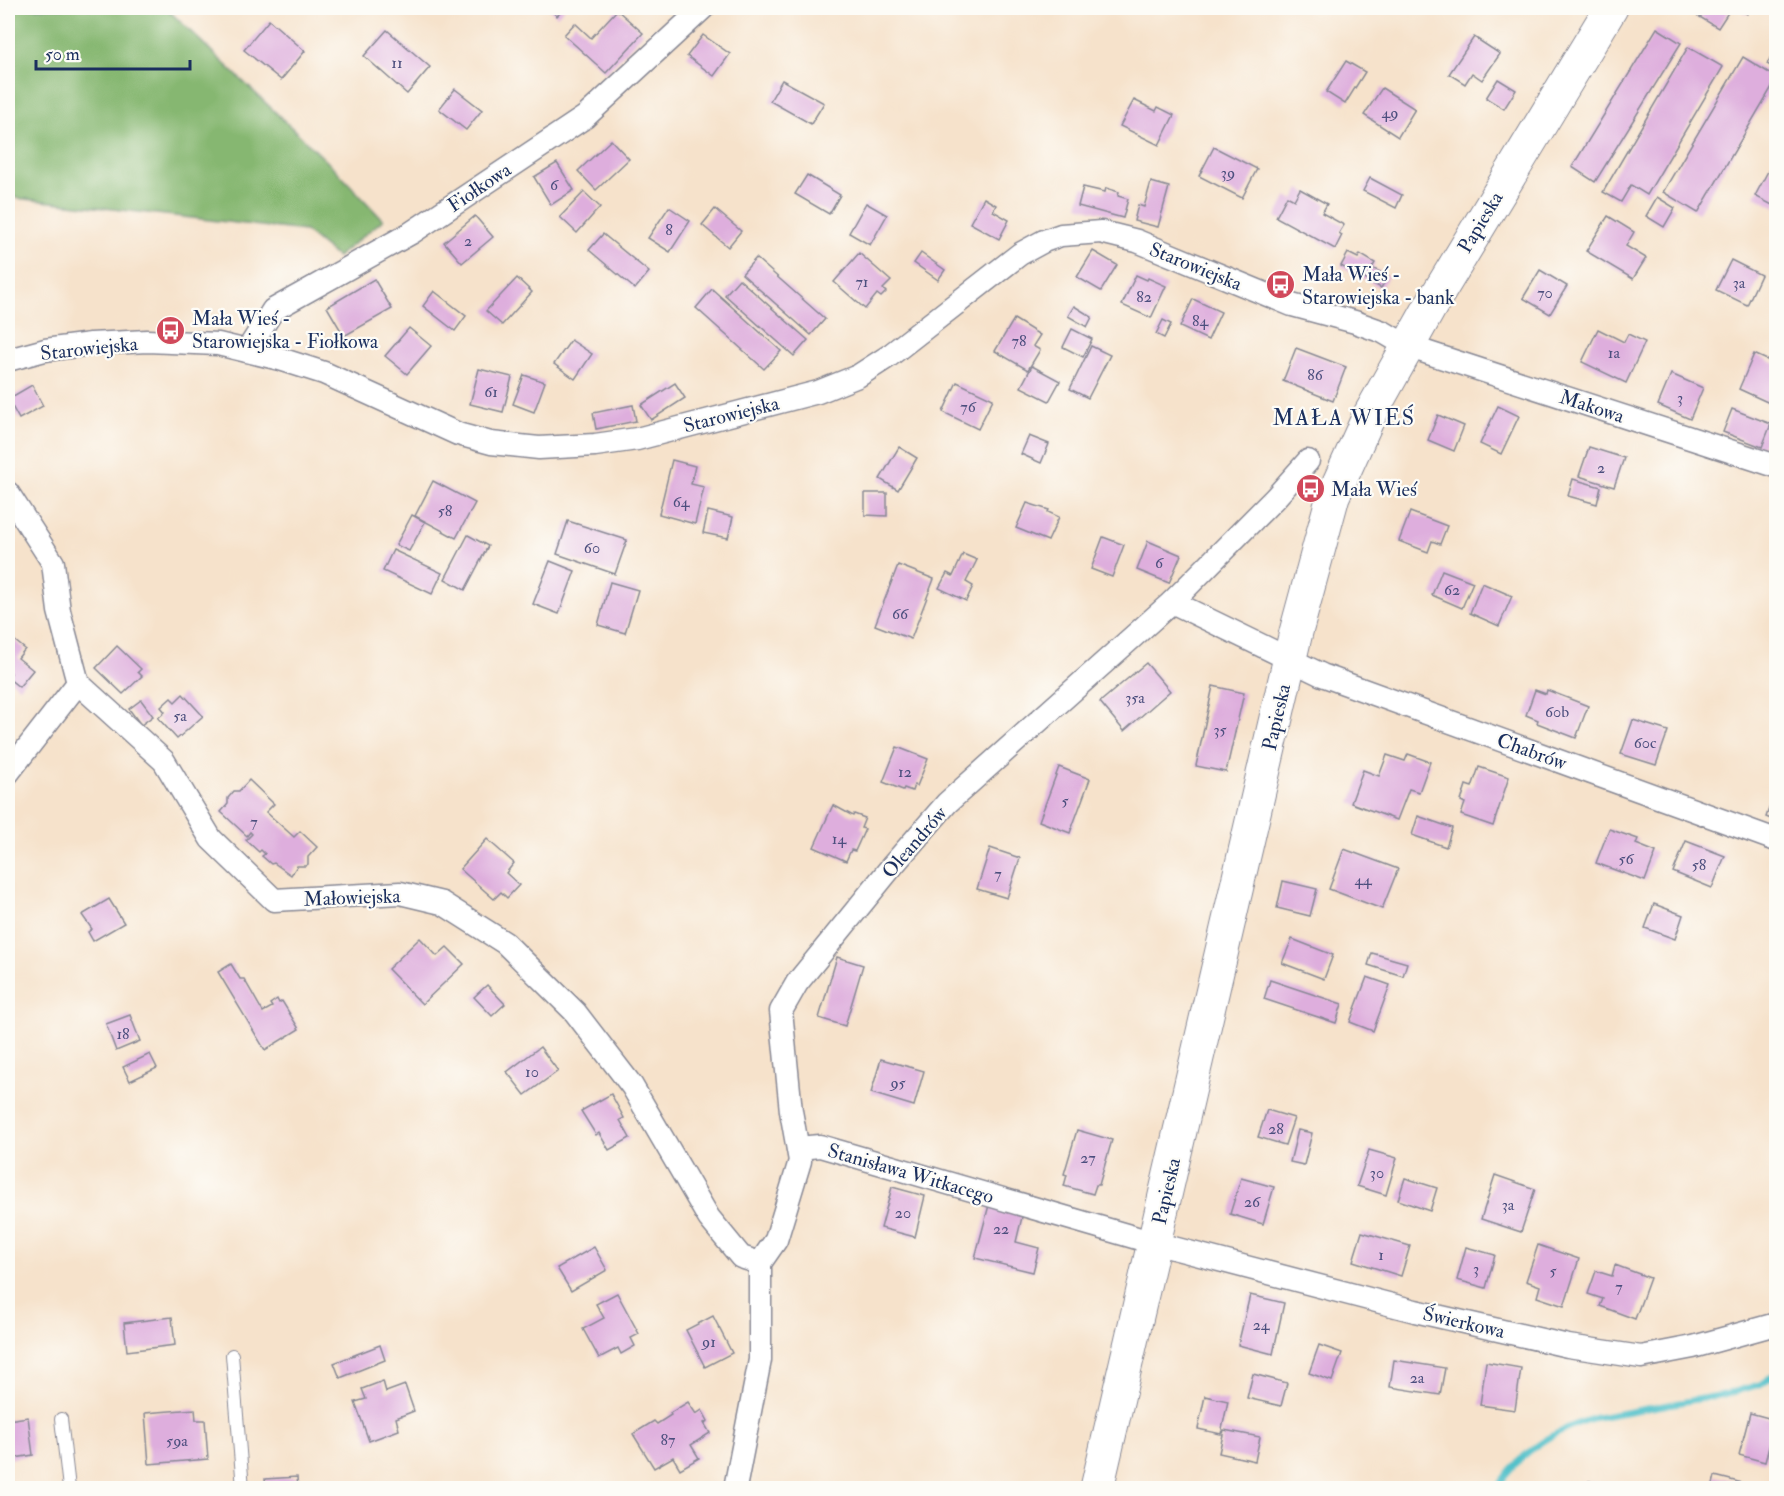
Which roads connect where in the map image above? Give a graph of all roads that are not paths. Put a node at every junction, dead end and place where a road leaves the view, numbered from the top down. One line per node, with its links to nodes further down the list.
1 (703, 8): 4 (street, Fiołkowa)
2 (1611, 8): 3 (street, Papieska)
3 (1407, 346): 4 (street, Starowiejska); 7 (street, Makowa); 10 (street, Papieska)
4 (247, 351): 5 (street, Starowiejska)
5 (8, 360)
6 (1308, 461): 9 (street, Oleandrów)
7 (1776, 466)
8 (8, 493): 11 (street)
9 (1172, 602): 10 (street); 14 (street, Oleandrów)
10 (1289, 658): 13 (street, Chabrów); 15 (street, Papieska)
11 (78, 684): 12 (street); 16 (street, Małowiejska)
12 (8, 773)
13 (1776, 840)
14 (798, 1148): 15 (street, Stanisława Witkacego); 16 (street, Stanisława Witkacego)
15 (1154, 1243): 17 (street, Świerkowa); 23 (street, Papieska)
16 (760, 1263): 22 (street)
17 (1776, 1324)
18 (232, 1355): 21 (lane)
19 (61, 1419): 20 (lane)
20 (69, 1488)
21 (243, 1488)
22 (735, 1488)
23 (1097, 1488)

